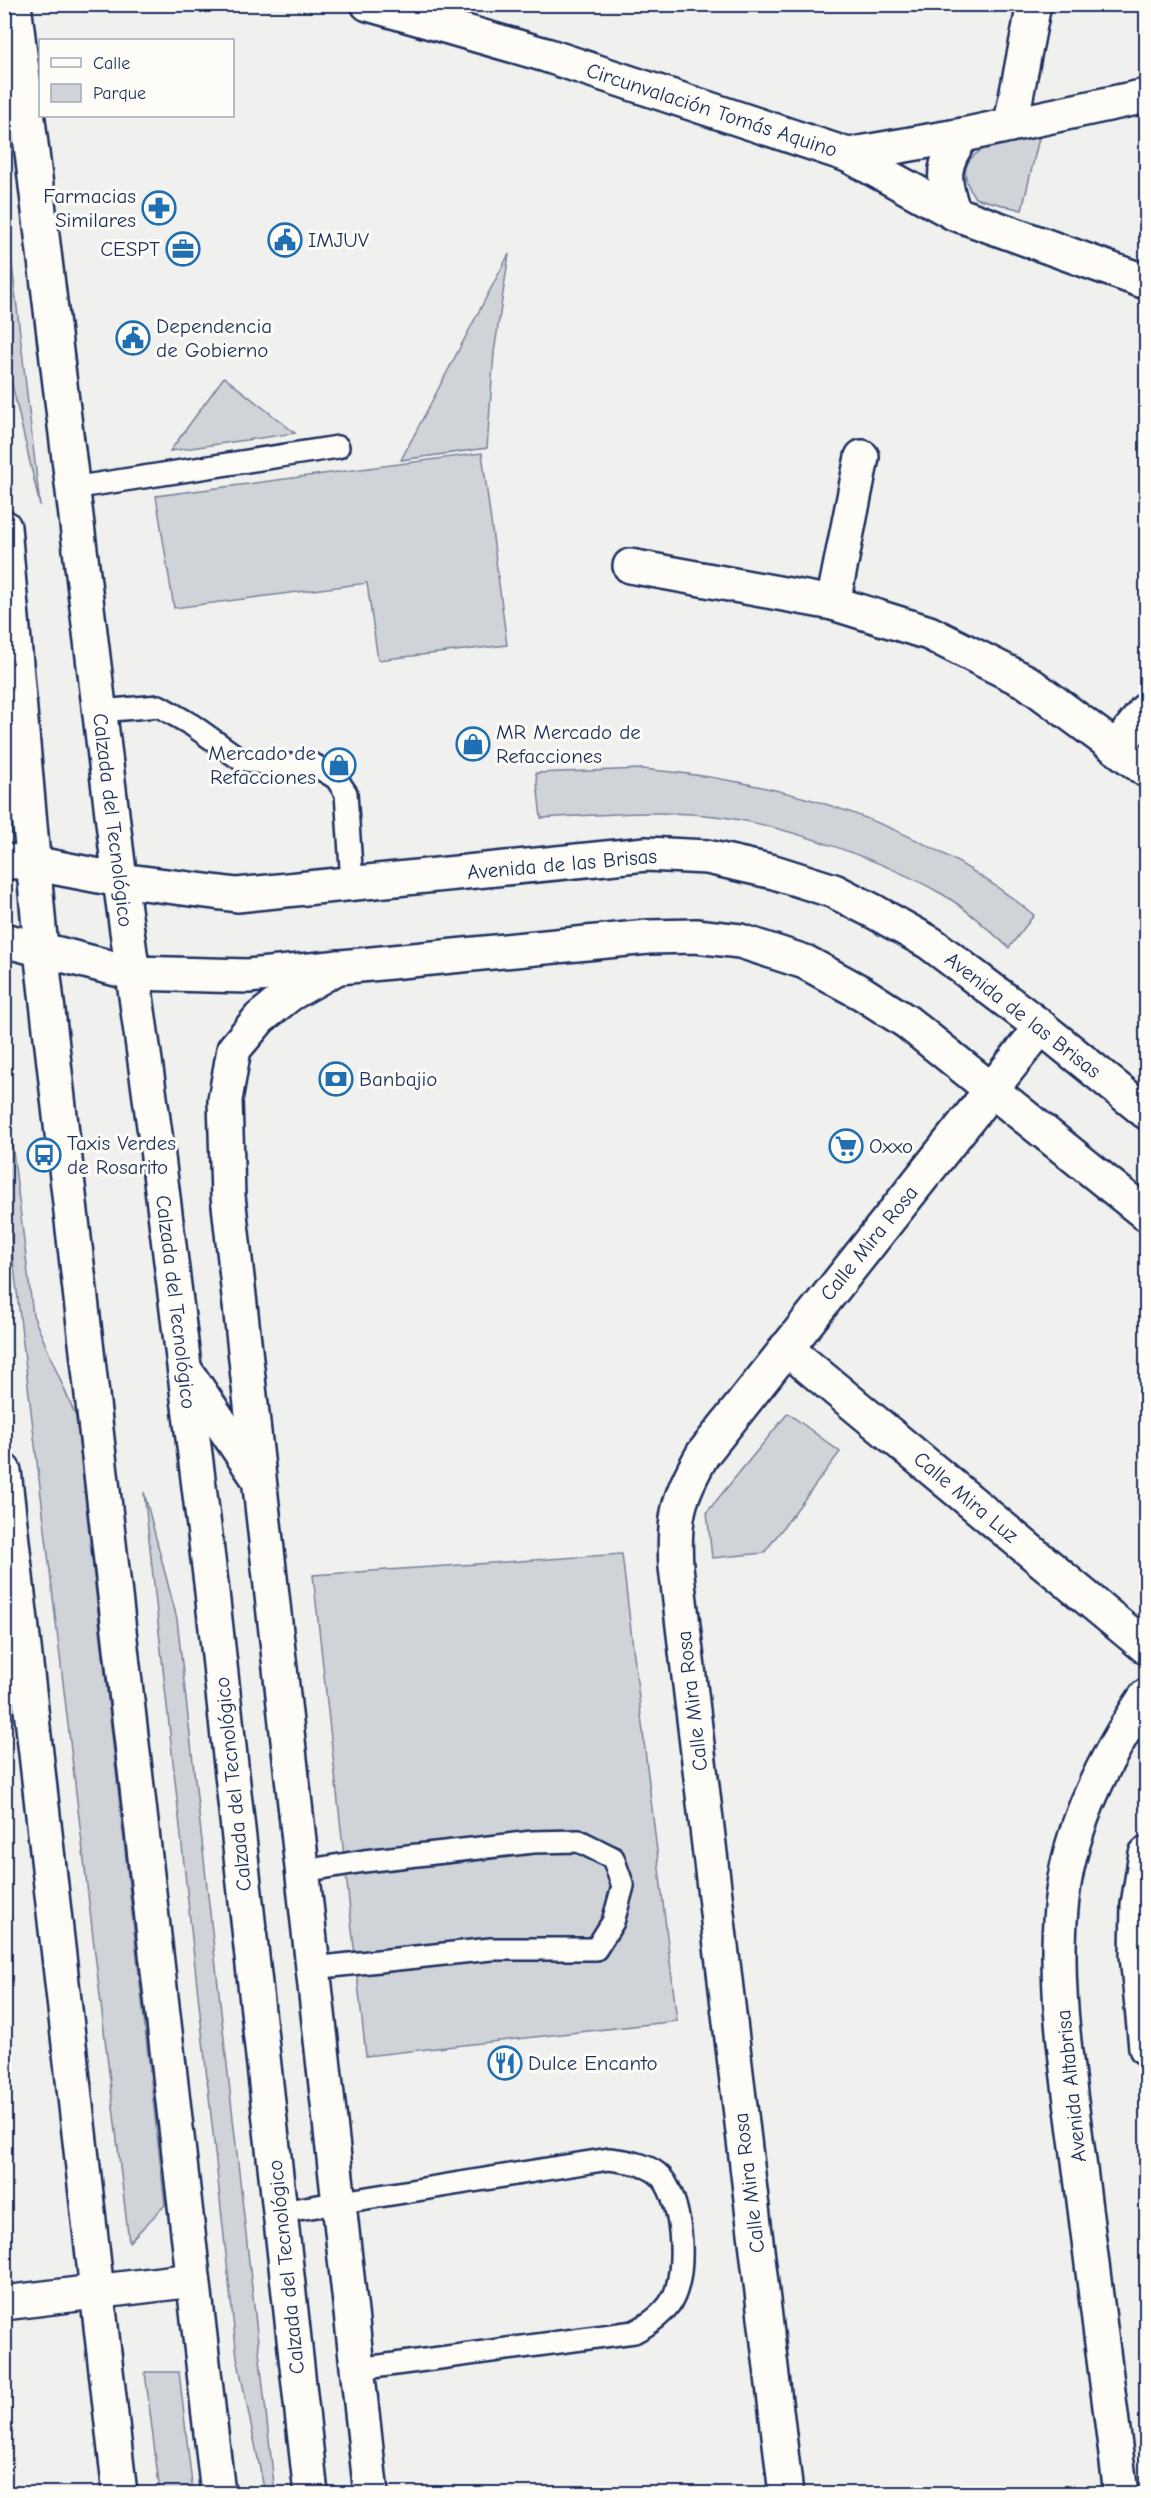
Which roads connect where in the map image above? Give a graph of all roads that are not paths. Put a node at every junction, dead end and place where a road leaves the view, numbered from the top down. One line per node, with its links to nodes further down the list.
1 (14, 4): 13 (street, Calzada del Tecnológico)
2 (368, 4): 4 (street, Circunvalación Tomás Aquino)
3 (1034, 4): 6 (street)
4 (423, 12): 8 (street, Circunvalación Tomás Aquino)
5 (1146, 96): 6 (street, Circunvalación Tomás Aquino)
6 (1011, 123): 7 (street, Circunvalación Tomás Aquino)
7 (963, 135): 8 (street, Circunvalación Tomás Aquino); 9 (street)
8 (848, 155): 9 (street)
9 (954, 213): 10 (street)
10 (1146, 282)
11 (338, 447): 13 (lane)
12 (862, 457): 16 (street)
13 (72, 488): 18 (street, Calzada del Tecnológico)
14 (4, 527): 21 (street)
15 (630, 566): 16 (street)
16 (833, 603): 19 (street)
17 (1146, 710): 19 (street)
18 (100, 711): 22 (street, Calzada del Tecnológico); 23 (lane)
19 (1117, 747): 20 (street)
20 (1146, 770)
21 (18, 862): 22 (street, Avenida de las Brisas); 25 (street)
22 (120, 880): 23 (street, Avenida de las Brisas); 27 (street, Calzada del Tecnológico)
23 (352, 883): 28 (street, Avenida de las Brisas)
24 (4, 940): 25 (street)
25 (41, 950): 27 (street); 45 (street)
26 (338, 967): 27 (street); 29 (street); 35 (street)
27 (132, 973): 33 (street, Calzada del Tecnológico)
28 (1041, 1027): 29 (street, Calle Mira Rosa); 30 (street, Avenida de las Brisas)
29 (991, 1090): 31 (street); 32 (street, Calle Mira Rosa)
30 (1144, 1103)
31 (1146, 1214)
32 (786, 1348): 37 (street, Calle Mira Luz); 53 (street, Calle Mira Rosa)
33 (184, 1368): 35 (street); 44 (street, Calzada del Tecnológico)
34 (4, 1471): 36 (street)
35 (258, 1478): 40 (street)
36 (12, 1609): 46 (street)
37 (1146, 1647)
38 (1146, 1696): 54 (street, Avenida Altabrisa)
39 (1146, 1854): 42 (street)
40 (304, 1871): 41 (street); 41 (lane)
41 (313, 1968): 43 (street)
42 (1146, 2048)
43 (339, 2202): 44 (lane); 48 (street); 48 (lane)
44 (280, 2212): 51 (street, Calzada del Tecnológico)
45 (193, 2280): 46 (street); 50 (street)
46 (97, 2292): 47 (street); 49 (street)
47 (4, 2303)
48 (358, 2369): 52 (street)
49 (120, 2493)
50 (218, 2493)
51 (311, 2493)
52 (371, 2493)
53 (786, 2493)
54 (1121, 2493)

